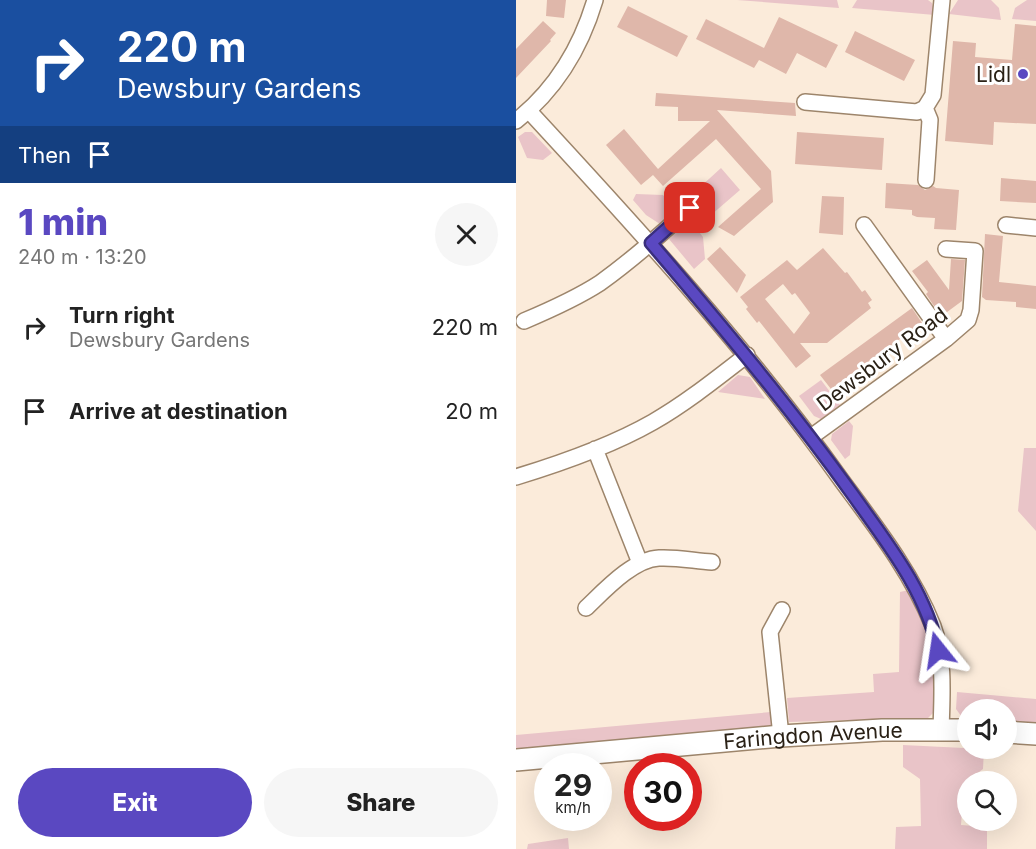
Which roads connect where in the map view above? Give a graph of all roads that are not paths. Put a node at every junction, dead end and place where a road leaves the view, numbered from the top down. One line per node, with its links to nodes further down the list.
1 (595, 0): 5 (street)
2 (942, 0): 4 (street)
3 (805, 102): 4 (street)
4 (926, 108): 7 (street)
5 (529, 111): 6 (street); 12 (street, Dewsbury Road)
6 (516, 121)
7 (926, 180)
8 (690, 208): 12 (street)
9 (864, 225): 15 (street)
10 (1006, 225): 11 (street)
11 (1036, 228)
12 (651, 243): 14 (street); 16 (street, Dewsbury Road)
13 (946, 249): 15 (street, Dewsbury Road)
14 (524, 321)
15 (946, 339): 17 (street, Dewsbury Road)
16 (747, 355): 17 (street, Dewsbury Road); 18 (street)
17 (811, 437): 25 (street, Dewsbury Road)
18 (595, 449): 19 (street); 21 (street)
19 (516, 477)
20 (712, 562): 21 (street)
21 (640, 563): 22 (street)
22 (585, 608)
23 (782, 610): 28 (street)
24 (957, 729): 25 (street, Faringdon Avenue)
25 (941, 730): 28 (street, Faringdon Avenue)
26 (1017, 733): 27 (street)
27 (1036, 734)
28 (781, 736): 29 (street, Faringdon Avenue)
29 (516, 760)

